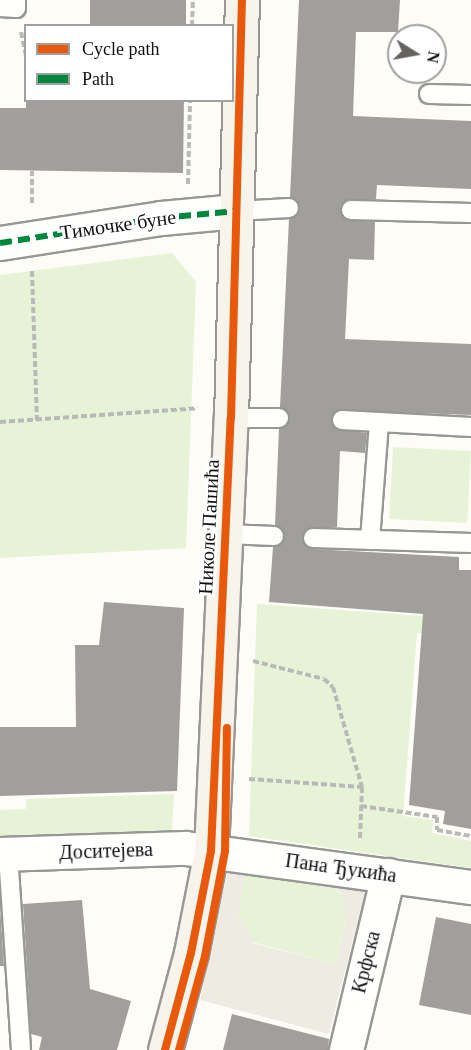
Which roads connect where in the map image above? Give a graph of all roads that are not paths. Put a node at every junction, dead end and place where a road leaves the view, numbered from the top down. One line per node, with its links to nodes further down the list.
1 (16, 0): 3 (lane)
2 (242, 0): 8 (street, Николе Пашића)
3 (0, 8)
4 (429, 94): 5 (lane)
5 (471, 95)
6 (289, 208): 8 (lane)
7 (351, 210): 9 (lane)
8 (237, 211): 10 (street, Тимочке буне); 11 (street, Николе Пашића)
9 (471, 213)
10 (0, 243)
11 (231, 412): 12 (lane); 16 (street, Николе Пашића)
12 (279, 418)
13 (342, 420): 14 (lane)
14 (379, 422): 15 (lane); 19 (lane)
15 (471, 427)
16 (226, 534): 17 (lane); 21 (street, Николе Пашића)
17 (274, 536)
18 (314, 538): 19 (lane)
19 (370, 540): 20 (lane)
20 (471, 543)
21 (211, 851): 22 (street, Доситејева); 23 (street, Пана Ђукића); 26 (street, Николе Пашића)
22 (4, 854): 25 (lane)
23 (373, 873): 24 (street, Пана Ђукића); 27 (street, Крфска)
24 (471, 887)
25 (21, 1050)
26 (165, 1050)
27 (346, 1050)

